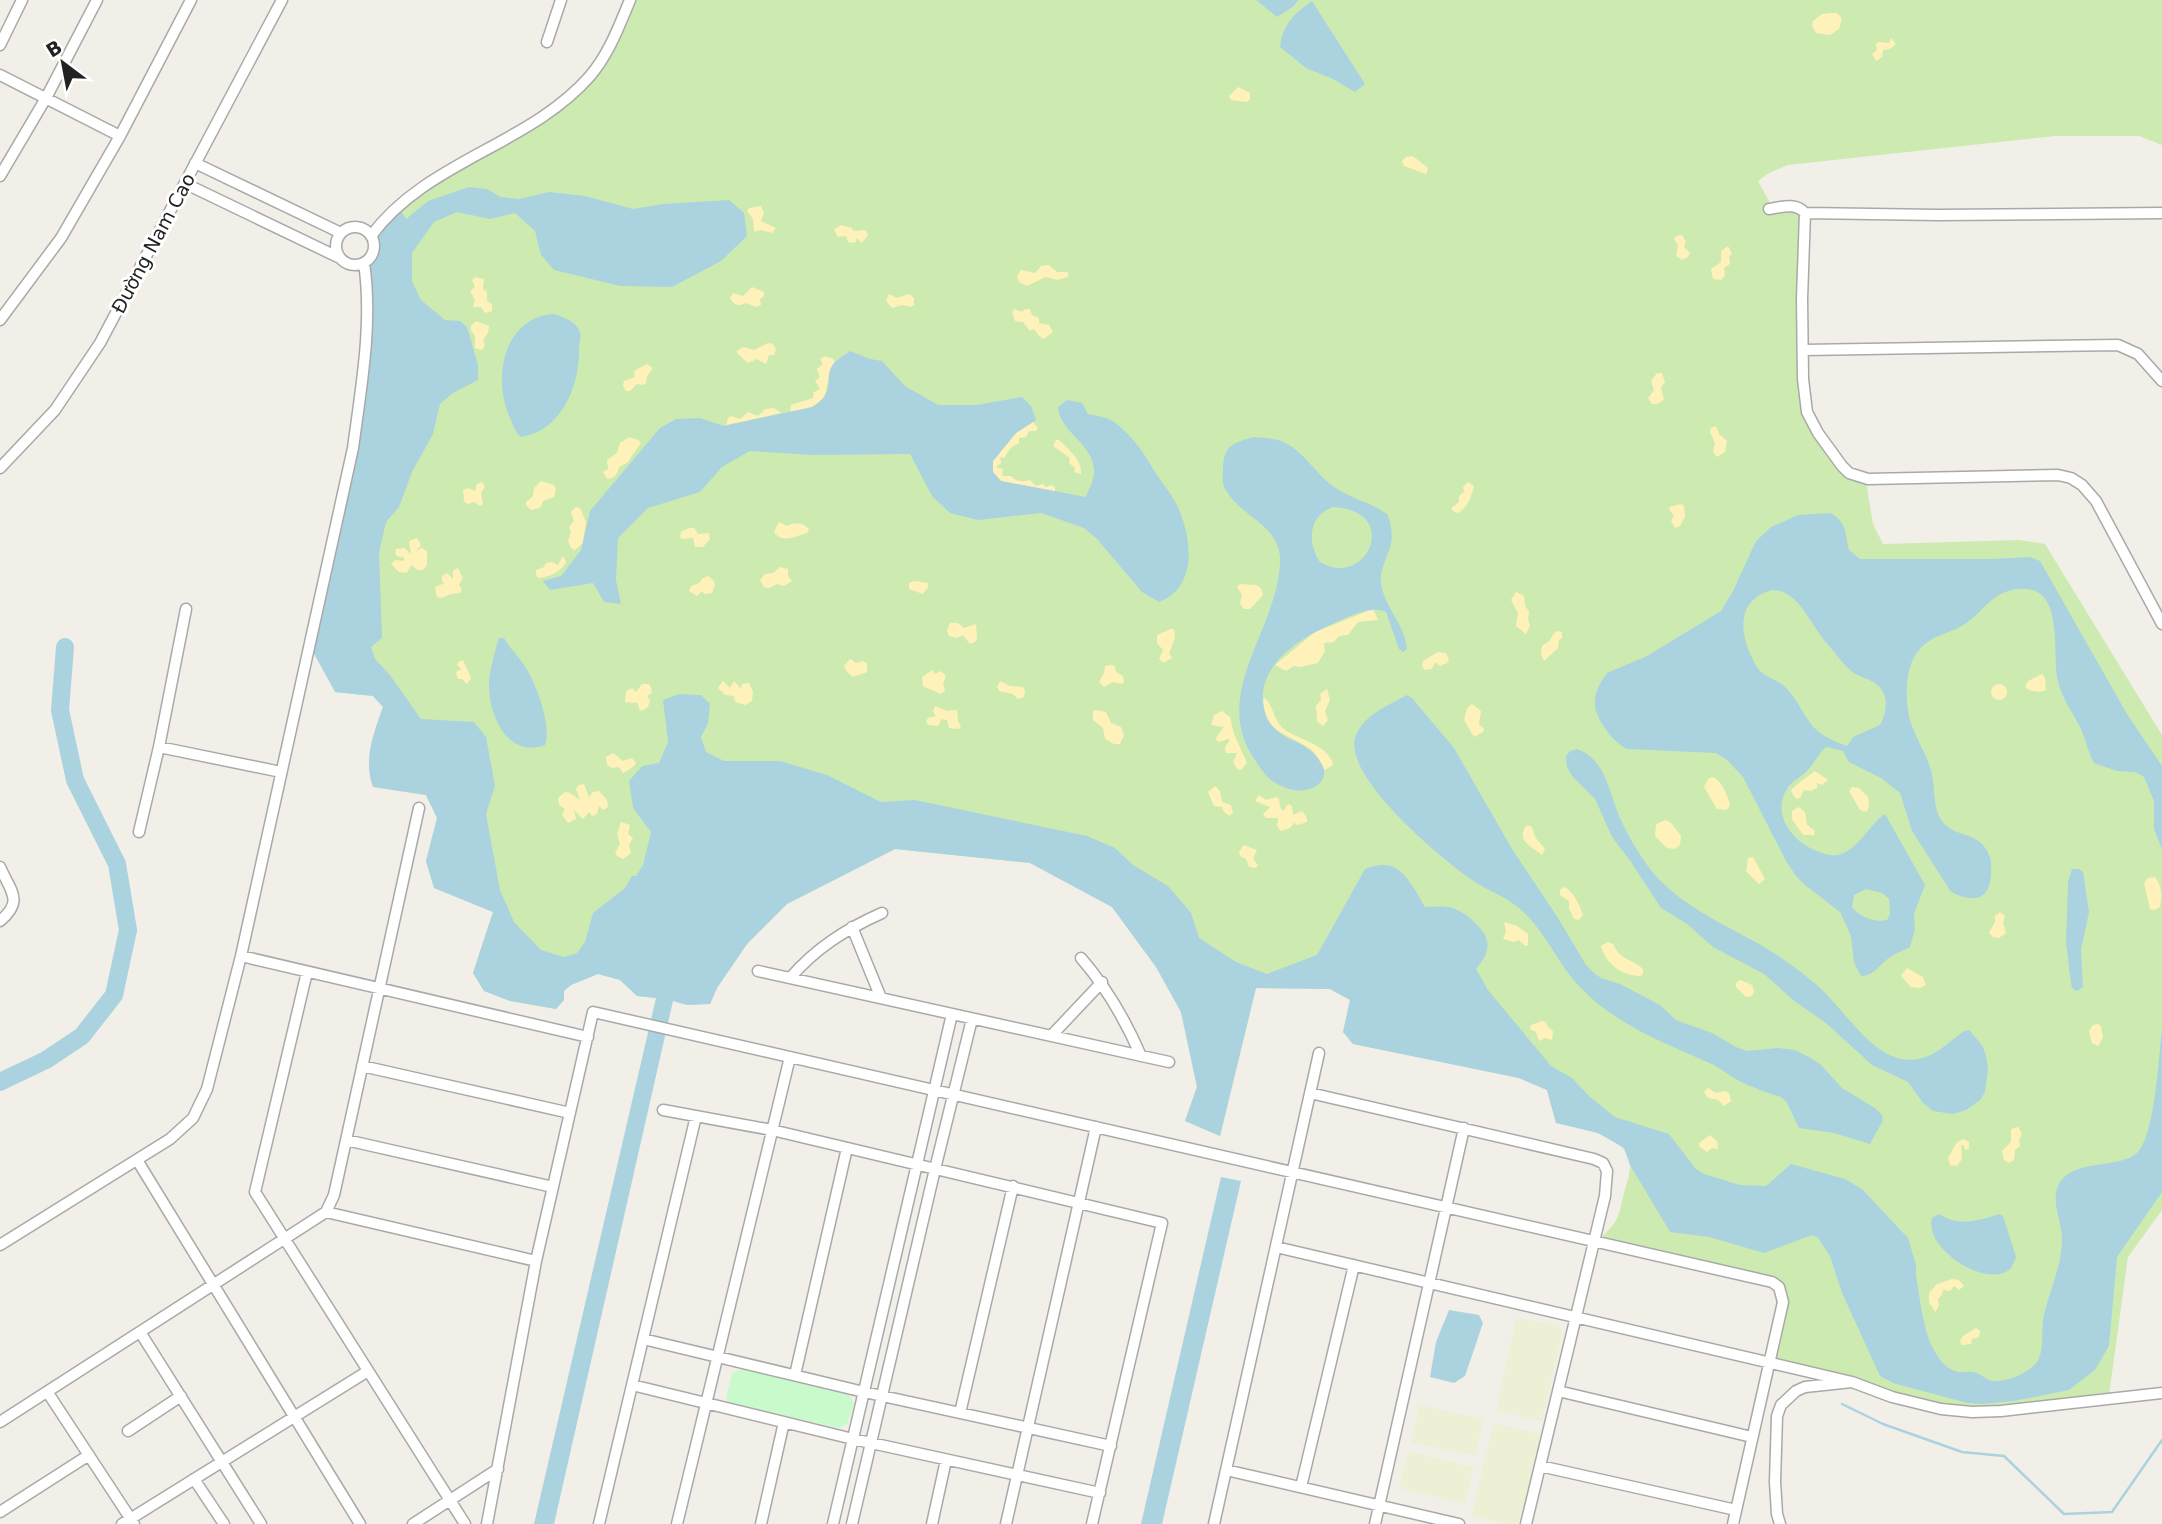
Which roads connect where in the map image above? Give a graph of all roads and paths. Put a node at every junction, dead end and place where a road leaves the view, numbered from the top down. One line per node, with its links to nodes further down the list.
1 (22, 0): 8 (street)
2 (97, 0): 10 (street)
3 (191, 0): 11 (street)
4 (282, 0): 12 (street, Đường Nam Cao)
5 (561, 0): 7 (street)
6 (630, 0): 19 (street)
7 (547, 43)
8 (0, 45)
9 (0, 75): 10 (street)
10 (46, 98): 11 (street); 13 (street)
11 (120, 136): 22 (street)
12 (195, 163): 14 (street, Đường Nam Cao); 18 (street)
13 (0, 176)
14 (186, 184): 20 (street); 25 (street, Đường Nam Cao)
15 (1769, 209): 16 (street)
16 (1805, 213): 17 (street); 23 (street)
17 (2162, 213)
18 (341, 233): 19 (street); 20 (street)
19 (371, 236): 21 (street)
20 (341, 258): 21 (street)
21 (364, 263): 29 (street)
22 (0, 320)
23 (1804, 350): 24 (street); 27 (street)
24 (2162, 380)
25 (0, 468)
26 (186, 609): 28 (street)
27 (2162, 624)
28 (159, 747): 29 (street); 31 (street)
29 (281, 772): 36 (street)
30 (419, 808): 42 (street)
31 (139, 832)
32 (0, 867): 34 (street)
33 (882, 913): 35 (street)
34 (0, 921)
35 (852, 928): 40 (street); 43 (street)
36 (241, 957): 39 (street); 64 (street)
37 (1081, 958): 41 (street)
38 (758, 971): 40 (street)
39 (307, 972): 42 (street); 73 (street)
40 (790, 978): 43 (street)
41 (1102, 982): 46 (street); 49 (street)
42 (379, 990): 47 (street); 52 (street)
43 (881, 998): 44 (street)
44 (952, 1014): 45 (street); 53 (street)
45 (972, 1019): 46 (street); 55 (street)
46 (1051, 1036): 49 (street)
47 (587, 1037): 50 (street); 57 (street)
48 (1319, 1054): 54 (street)
49 (1141, 1056): 51 (street)
50 (790, 1057): 53 (street); 61 (street)
51 (1169, 1062)
52 (362, 1066): 57 (street); 62 (street)
53 (933, 1090): 55 (street); 65 (street)
54 (1310, 1093): 60 (street); 67 (street)
55 (953, 1095): 59 (street); 66 (street)
56 (663, 1110): 58 (street)
57 (570, 1113): 69 (street)
58 (696, 1116): 61 (street); 83 (street)
59 (1096, 1128): 67 (street); 70 (street)
60 (1464, 1128): 71 (street); 74 (street)
61 (772, 1130): 63 (street); 84 (street)
62 (346, 1140): 69 (street); 72 (street)
63 (847, 1149): 65 (street); 87 (street)
64 (137, 1160): 75 (street); 80 (street)
65 (916, 1165): 66 (street); 91 (street)
66 (935, 1169): 68 (street); 95 (street)
67 (1292, 1172): 71 (street); 76 (street)
68 (1013, 1186): 70 (street); 97 (street)
69 (553, 1188): 77 (street)
70 (1078, 1202): 101 (street); 106 (street)
71 (1446, 1208): 74 (street); 79 (street)
72 (326, 1212): 73 (street); 77 (street)
73 (284, 1238): 80 (street); 86 (street)
74 (1594, 1241): 81 (street); 85 (street)
75 (0, 1245)
76 (1276, 1247): 78 (street); 112 (street)
77 (536, 1261): 111 (street)
78 (1354, 1265): 79 (street); 115 (street)
79 (1429, 1283): 81 (street); 118 (street)
80 (213, 1284): 82 (street); 98 (street)
81 (1576, 1317): 85 (street); 90 (street)
82 (140, 1332): 92 (street); 94 (street)
83 (643, 1339): 84 (street); 89 (street)
84 (718, 1357): 87 (street); 96 (street)
85 (1769, 1363): 88 (street); 103 (street)
86 (368, 1371): 98 (street); 117 (street)
87 (794, 1376): 91 (street)
88 (1852, 1382): 93 (street); 141 (street)
89 (632, 1385): 96 (street); 128 (street)
90 (1558, 1391): 103 (street); 110 (street)
91 (864, 1392): 95 (street); 104 (street)
92 (48, 1393): 99 (street); 107 (street)
93 (2162, 1393)
94 (181, 1396): 102 (street); 109 (street)
95 (882, 1396): 97 (street); 105 (street)
96 (706, 1403): 100 (street); 129 (street)
97 (960, 1413): 101 (street)
98 (294, 1417): 109 (street); 124 (street)
99 (0, 1422)
100 (783, 1422): 104 (street); 130 (street)
101 (1028, 1428): 106 (street); 113 (street)
102 (128, 1431)
103 (1752, 1437): 119 (street)
104 (853, 1439): 105 (street); 131 (street)
105 (871, 1443): 108 (street); 132 (street)
106 (1111, 1446): 116 (street)
107 (89, 1455): 120 (street); 121 (street)
108 (946, 1460): 113 (street); 133 (street)
109 (222, 1462): 114 (street); 123 (street)
110 (1540, 1466): 119 (street); 139 (street)
111 (498, 1469): 117 (street); 127 (street)
112 (1226, 1469): 115 (street); 136 (street)
113 (1017, 1475): 116 (street); 134 (street)
114 (194, 1479): 121 (street); 122 (street)
115 (1301, 1487): 118 (street)
116 (1100, 1493): 135 (street)
117 (450, 1500): 125 (street); 126 (street)
118 (1379, 1505): 137 (street); 138 (street)
119 (1736, 1510): 140 (street)
120 (0, 1512)
121 (129, 1522)
122 (224, 1524)
123 (261, 1524)
124 (360, 1524)
125 (413, 1524)
126 (465, 1524)
127 (487, 1524)
128 (599, 1524)
129 (677, 1524)
130 (761, 1524)
131 (833, 1524)
132 (852, 1524)
133 (932, 1524)
134 (1006, 1524)
135 (1093, 1524)
136 (1215, 1524)
137 (1375, 1524)
138 (1459, 1524)
139 (1526, 1524)
140 (1733, 1524)
141 (1780, 1524)

